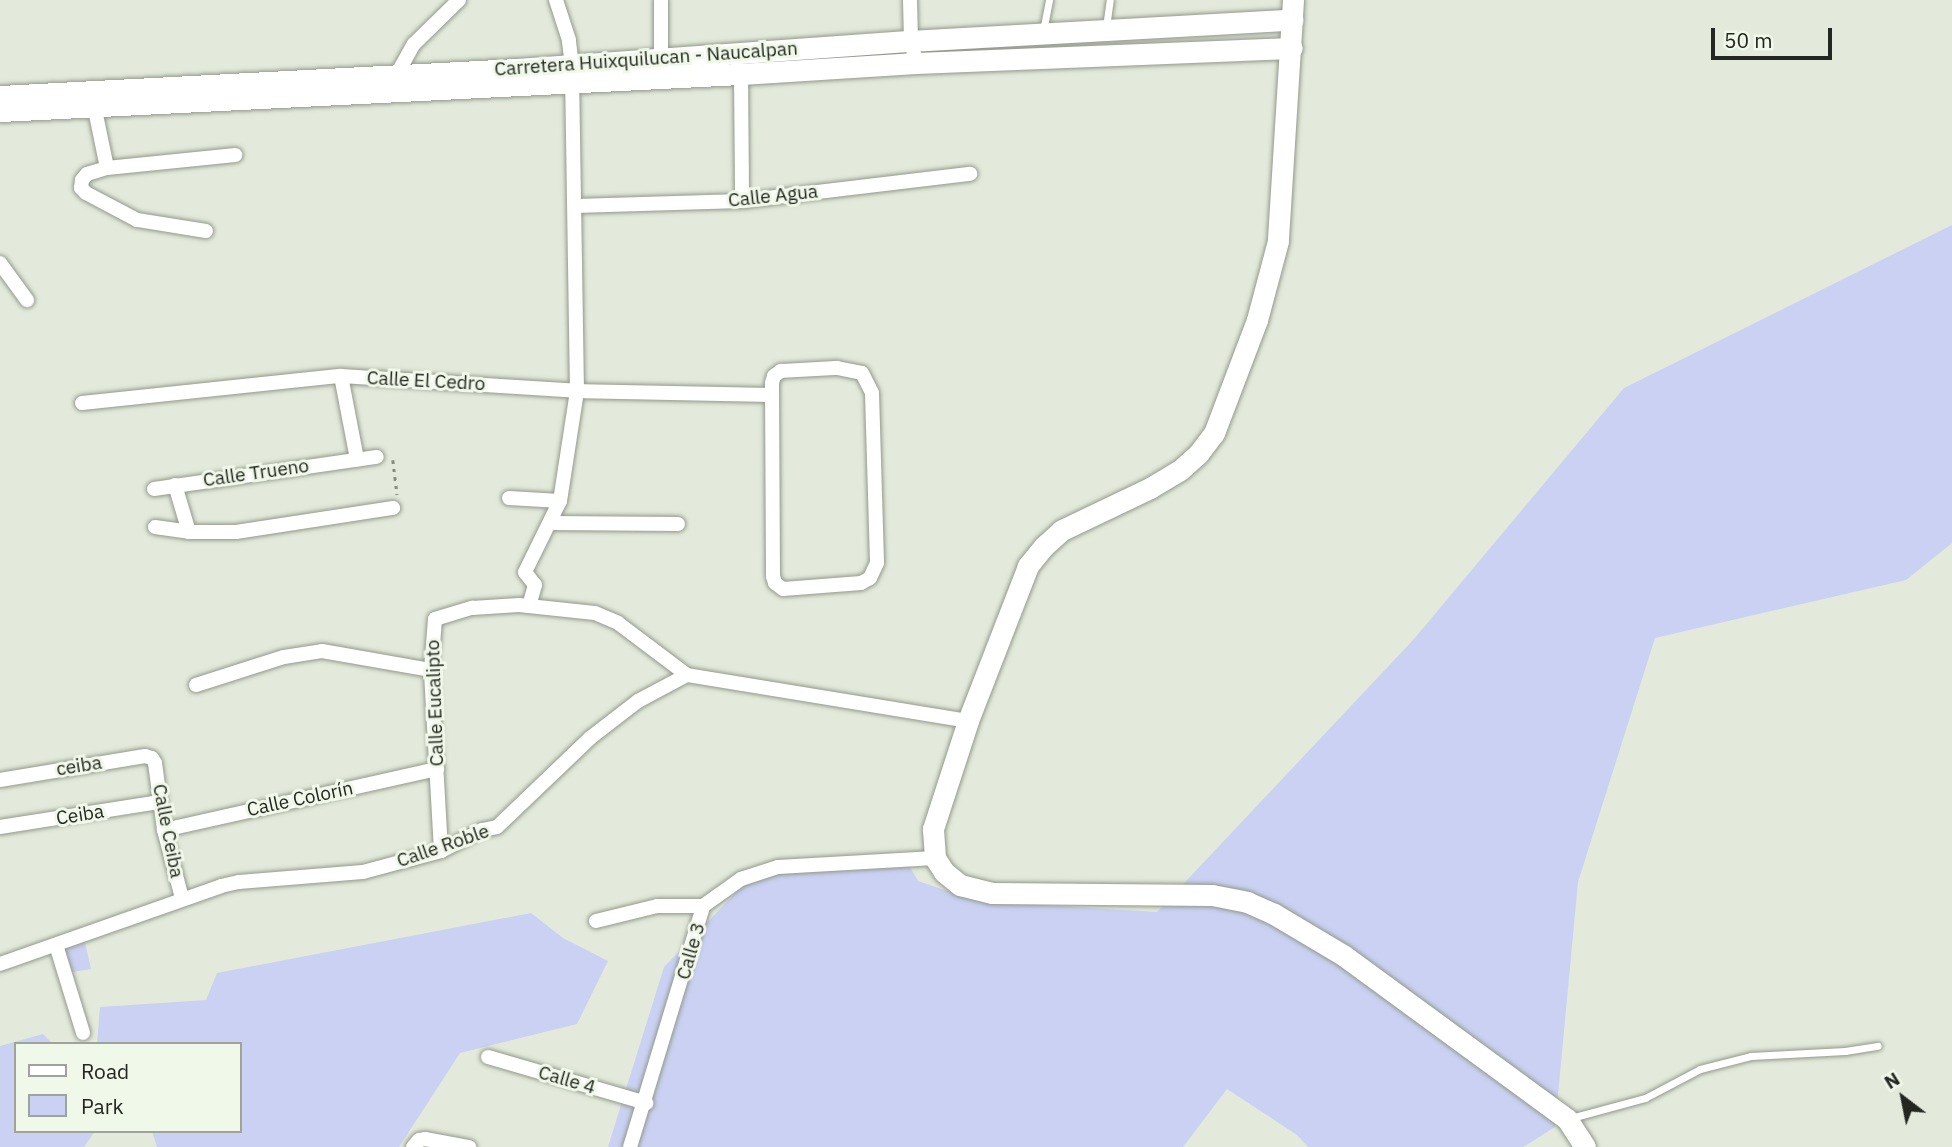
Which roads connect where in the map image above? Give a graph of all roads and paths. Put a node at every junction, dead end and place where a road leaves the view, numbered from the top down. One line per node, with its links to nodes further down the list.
1 (459, 0): 16 (street)
2 (556, 0): 14 (street)
3 (661, 0): 12 (street)
4 (910, 0): 10 (street)
5 (1049, 0): 9 (lane)
6 (1110, 0): 8 (lane)
7 (1293, 10): 8 (main road, Carretera Huixquilucan - Naucalpan); 11 (main road)
8 (1105, 32): 9 (main road, Carretera Huixquilucan - Naucalpan)
9 (1042, 35): 10 (main road, Carretera Huixquilucan - Naucalpan)
10 (911, 41): 12 (main road, Carretera Huixquilucan - Naucalpan); 13 (street)
11 (1292, 48): 13 (main road, Carretera Huixquilucan - Naucalpan); 47 (main road)
12 (661, 57): 14 (main road, Carretera Huixquilucan - Naucalpan)
13 (916, 63): 15 (main road, Carretera Huixquilucan - Naucalpan)
14 (573, 74): 15 (main road, Carretera Huixquilucan - Naucalpan); 16 (main road, Carretera Huixquilucan - Naucalpan); 18 (main road, Carretera Huixquilucan - Naucalpan); 24 (street)
15 (741, 74): 23 (street)
16 (396, 76): 17 (main road, Carretera Huixquilucan - Naucalpan)
17 (0, 96)
18 (94, 105): 19 (main road, Carretera Huixquilucan - Naucalpan); 21 (street)
19 (0, 111)
20 (235, 155): 21 (street)
21 (107, 168): 25 (street)
22 (970, 174): 23 (street, Calle Agua)
23 (742, 201): 24 (street, Calle Agua)
24 (575, 206): 29 (street)
25 (206, 230)
26 (0, 262): 27 (street)
27 (27, 300)
28 (341, 376): 29 (street, Calle El Cedro); 31 (street, Calle El Cedro); 33 (street)
29 (577, 391): 30 (street, Calle El Cedro); 37 (street)
30 (771, 395): 30 (street)
31 (82, 404)
32 (377, 457): 33 (street, Calle Trueno); 38 (path)
33 (358, 459): 34 (street, Calle Trueno)
34 (175, 485): 35 (street, Calle Trueno); 42 (street)
35 (154, 489)
36 (509, 498): 37 (street)
37 (560, 501): 39 (street)
38 (393, 508): 42 (street)
39 (550, 523): 40 (street); 43 (street)
40 (678, 524)
41 (155, 527): 42 (street)
42 (190, 532)
43 (529, 606): 44 (street, Calle Eucalipto); 45 (street, Calle Eucalipto)
44 (431, 670): 46 (street); 49 (street, Calle Eucalipto)
45 (687, 675): 47 (street); 54 (street, Calle Roble)
46 (196, 685)
47 (968, 721): 55 (main road)
48 (155, 763): 50 (street, ceiba); 51 (street, Calle Ceiba)
49 (437, 769): 53 (street, Calle Colorín); 54 (street, Calle Eucalipto)
50 (0, 780)
51 (160, 802): 52 (street, Ceiba); 53 (street, Calle Ceiba)
52 (0, 827)
53 (164, 830): 56 (street, Calle Ceiba)
54 (441, 851): 56 (street, Calle Roble)
55 (935, 858): 57 (street, Calle 3); 65 (main road)
56 (182, 898): 59 (street, Calle Roble)
57 (703, 906): 58 (street); 64 (street, Calle 3)
58 (596, 921)
59 (56, 945): 60 (street, Calle Roble); 61 (street)
60 (0, 964)
61 (83, 1032)
62 (1878, 1046): 65 (lane)
63 (488, 1057): 64 (street, Calle 4)
64 (646, 1102): 68 (street, Calle 3)
65 (1567, 1119): 69 (main road)
66 (416, 1143): 67 (street)
67 (469, 1147)
68 (630, 1147)
69 (1585, 1147)

